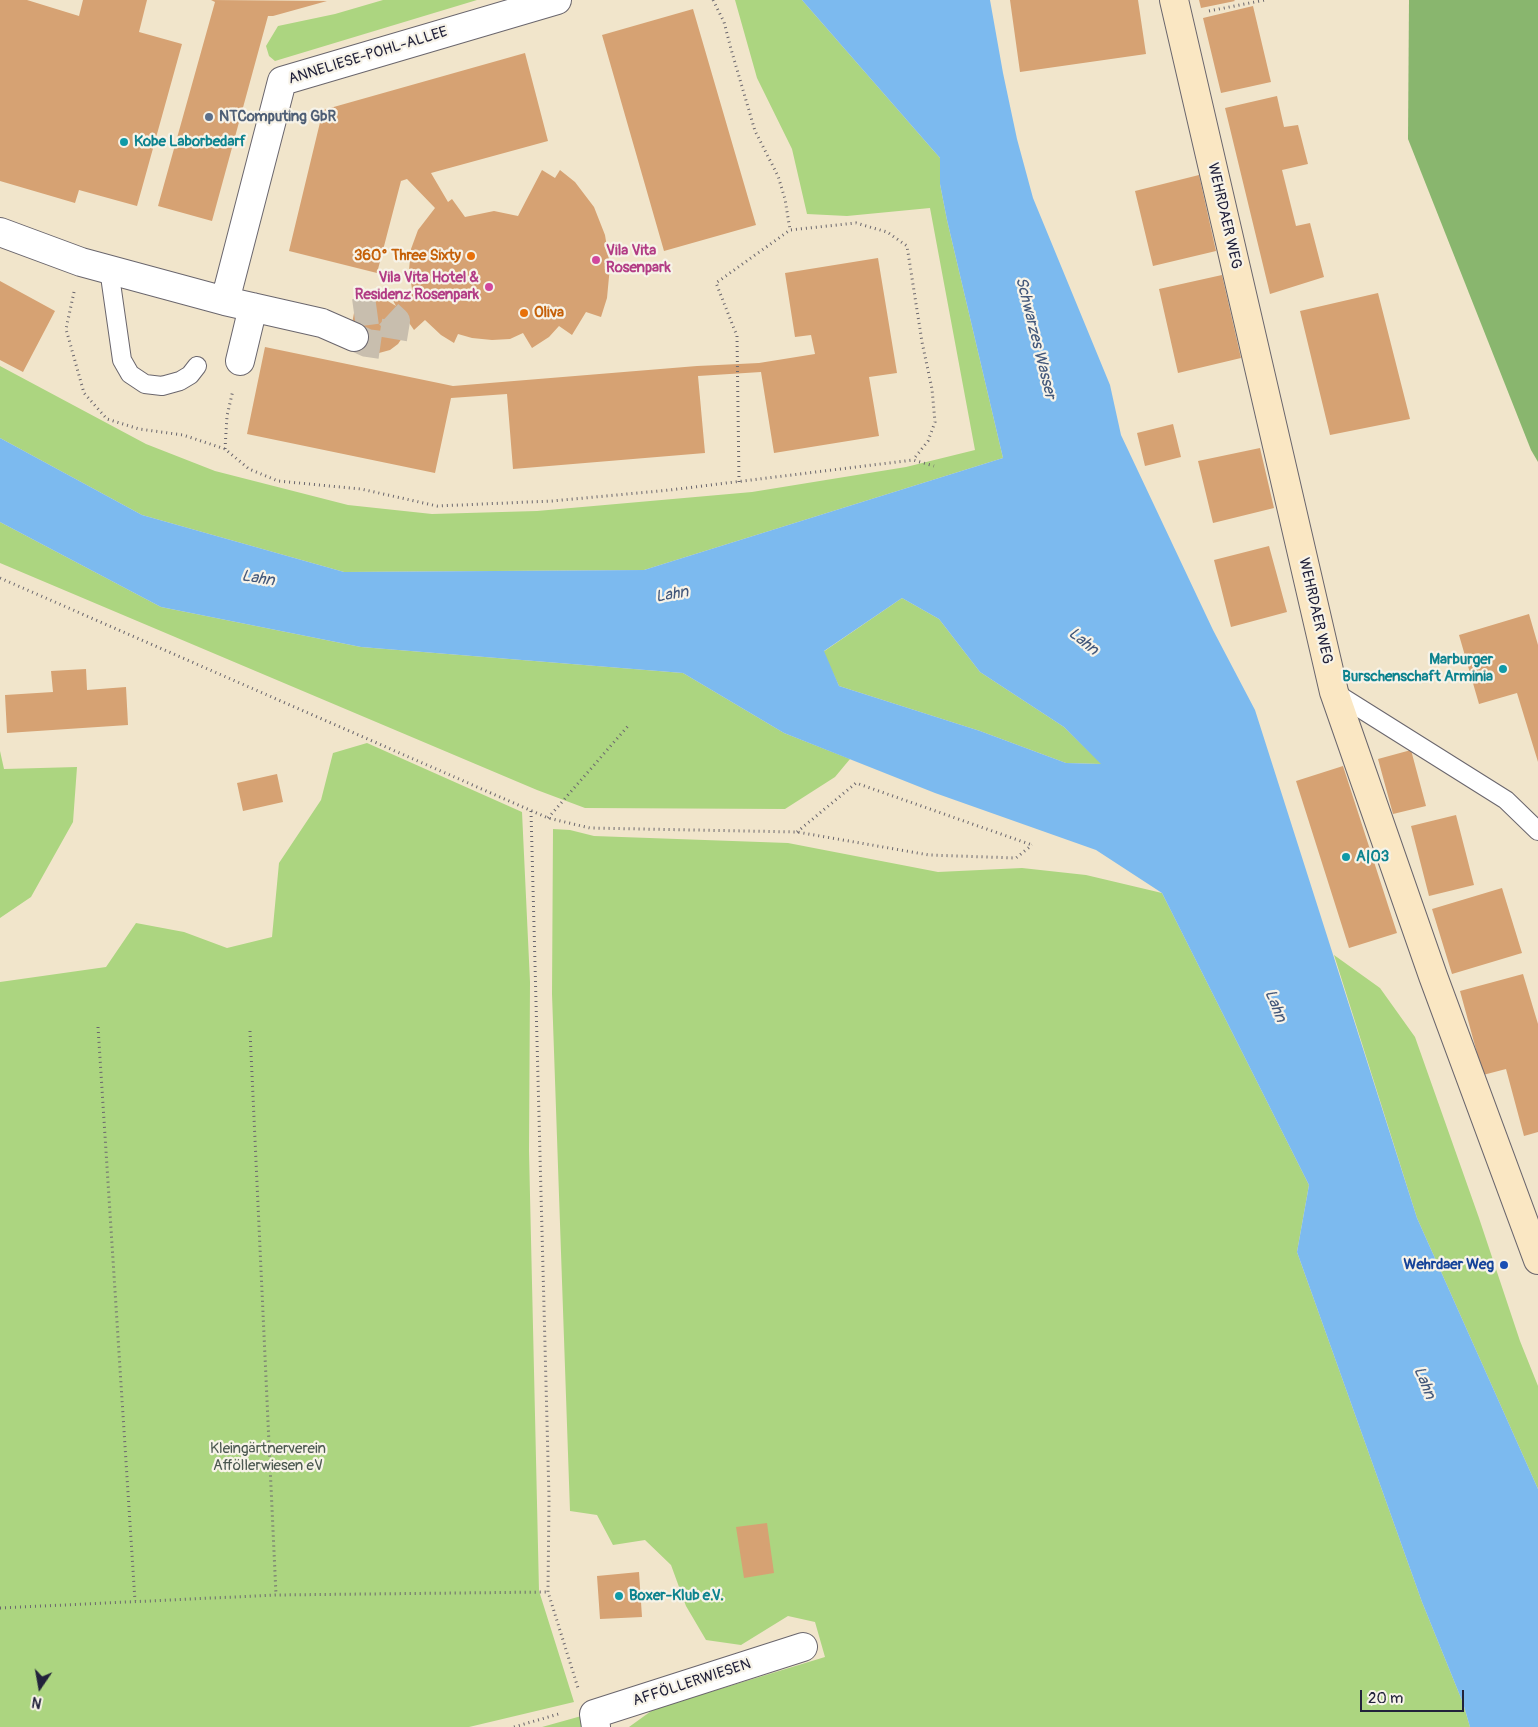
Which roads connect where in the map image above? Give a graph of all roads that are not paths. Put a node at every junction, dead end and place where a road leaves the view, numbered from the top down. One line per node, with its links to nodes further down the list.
1 (557, 0): 5 (street, ANNELIESE-POHL-ALLEE)
2 (1176, 9): 10 (main road, WEHRDAER WEG)
3 (0, 232): 4 (street)
4 (109, 270): 5 (street); 9 (lane)
5 (225, 301): 6 (street)
6 (253, 307): 7 (street); 8 (street)
7 (354, 325)
8 (240, 361)
9 (197, 366)
10 (1334, 692): 11 (lane); 12 (main road, WEHRDAER WEG)
11 (1538, 831)
12 (1538, 1260)
13 (803, 1647): 14 (street, AFFÖLLERWIESEN)
14 (592, 1716)

